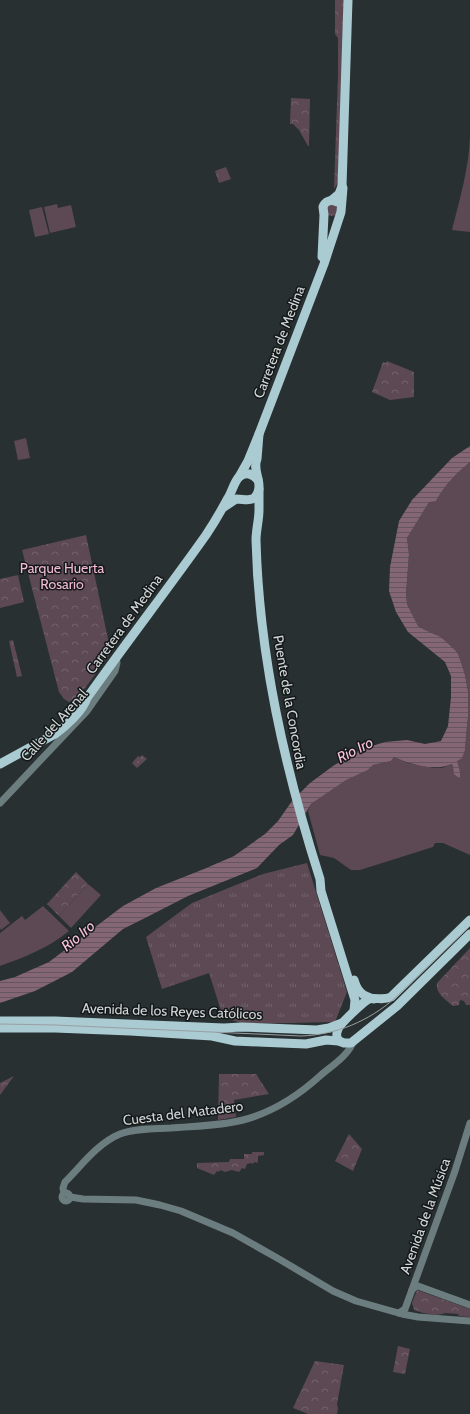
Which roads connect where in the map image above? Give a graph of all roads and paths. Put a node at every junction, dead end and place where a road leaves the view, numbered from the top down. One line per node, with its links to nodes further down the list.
1 (348, 0): 2 (main road)
2 (342, 186): 3 (main road); 4 (main road, Carretera de Medina)
3 (332, 200): 4 (main road); 5 (main road)
4 (341, 212): 5 (main road); 6 (main road, Carretera de Medina)
5 (324, 215): 6 (main road)
6 (321, 268): 7 (main road, Carretera de Medina)
7 (260, 434): 8 (main road, Carretera de Medina); 9 (main road, Puente de la Concordia)
8 (238, 479): 9 (main road); 10 (main road); 11 (main road, Carretera de Medina)
9 (258, 484): 10 (main road); 12 (main road, Puente de la Concordia)
10 (243, 500): 11 (main road); 12 (main road)
11 (223, 508): 13 (main road, Carretera de Medina)
12 (256, 510): 18 (main road, Puente de la Concordia)
13 (116, 657): 14 (main road, Carretera de Medina); 17 (street, Calle del Arenal)
14 (87, 698): 15 (main road, Carretera de Medina); 16 (main road, Carretera de Medina)
15 (0, 760)
16 (0, 764)
17 (0, 803)
18 (320, 878): 21 (main road); 22 (main road)
19 (470, 920): 21 (main road)
20 (470, 934): 24 (main road)
21 (376, 999): 22 (main road); 24 (main road)
22 (354, 1011): 25 (main road)
23 (0, 1021): 25 (main road, Avenida de los Reyes Católicos)
24 (378, 1021): 27 (main road)
25 (342, 1023): 28 (main road)
26 (0, 1028): 28 (main road, Avenida de los Reyes Católicos)
27 (354, 1040): 28 (main road, Avenida de los Reyes Católicos); 29 (street, Cuesta del Matadero)
28 (340, 1042): 29 (street)
29 (340, 1058): 34 (street, Cuesta del Matadero)
30 (470, 1123): 31 (street, Avenida de la Música)
31 (412, 1290): 32 (street, Avenida de la Música); 33 (street)
32 (410, 1297): 34 (street, Avenida de la Música); 35 (street)
33 (470, 1305)
34 (399, 1313): 35 (street)
35 (423, 1317): 36 (street)
36 (470, 1321)

